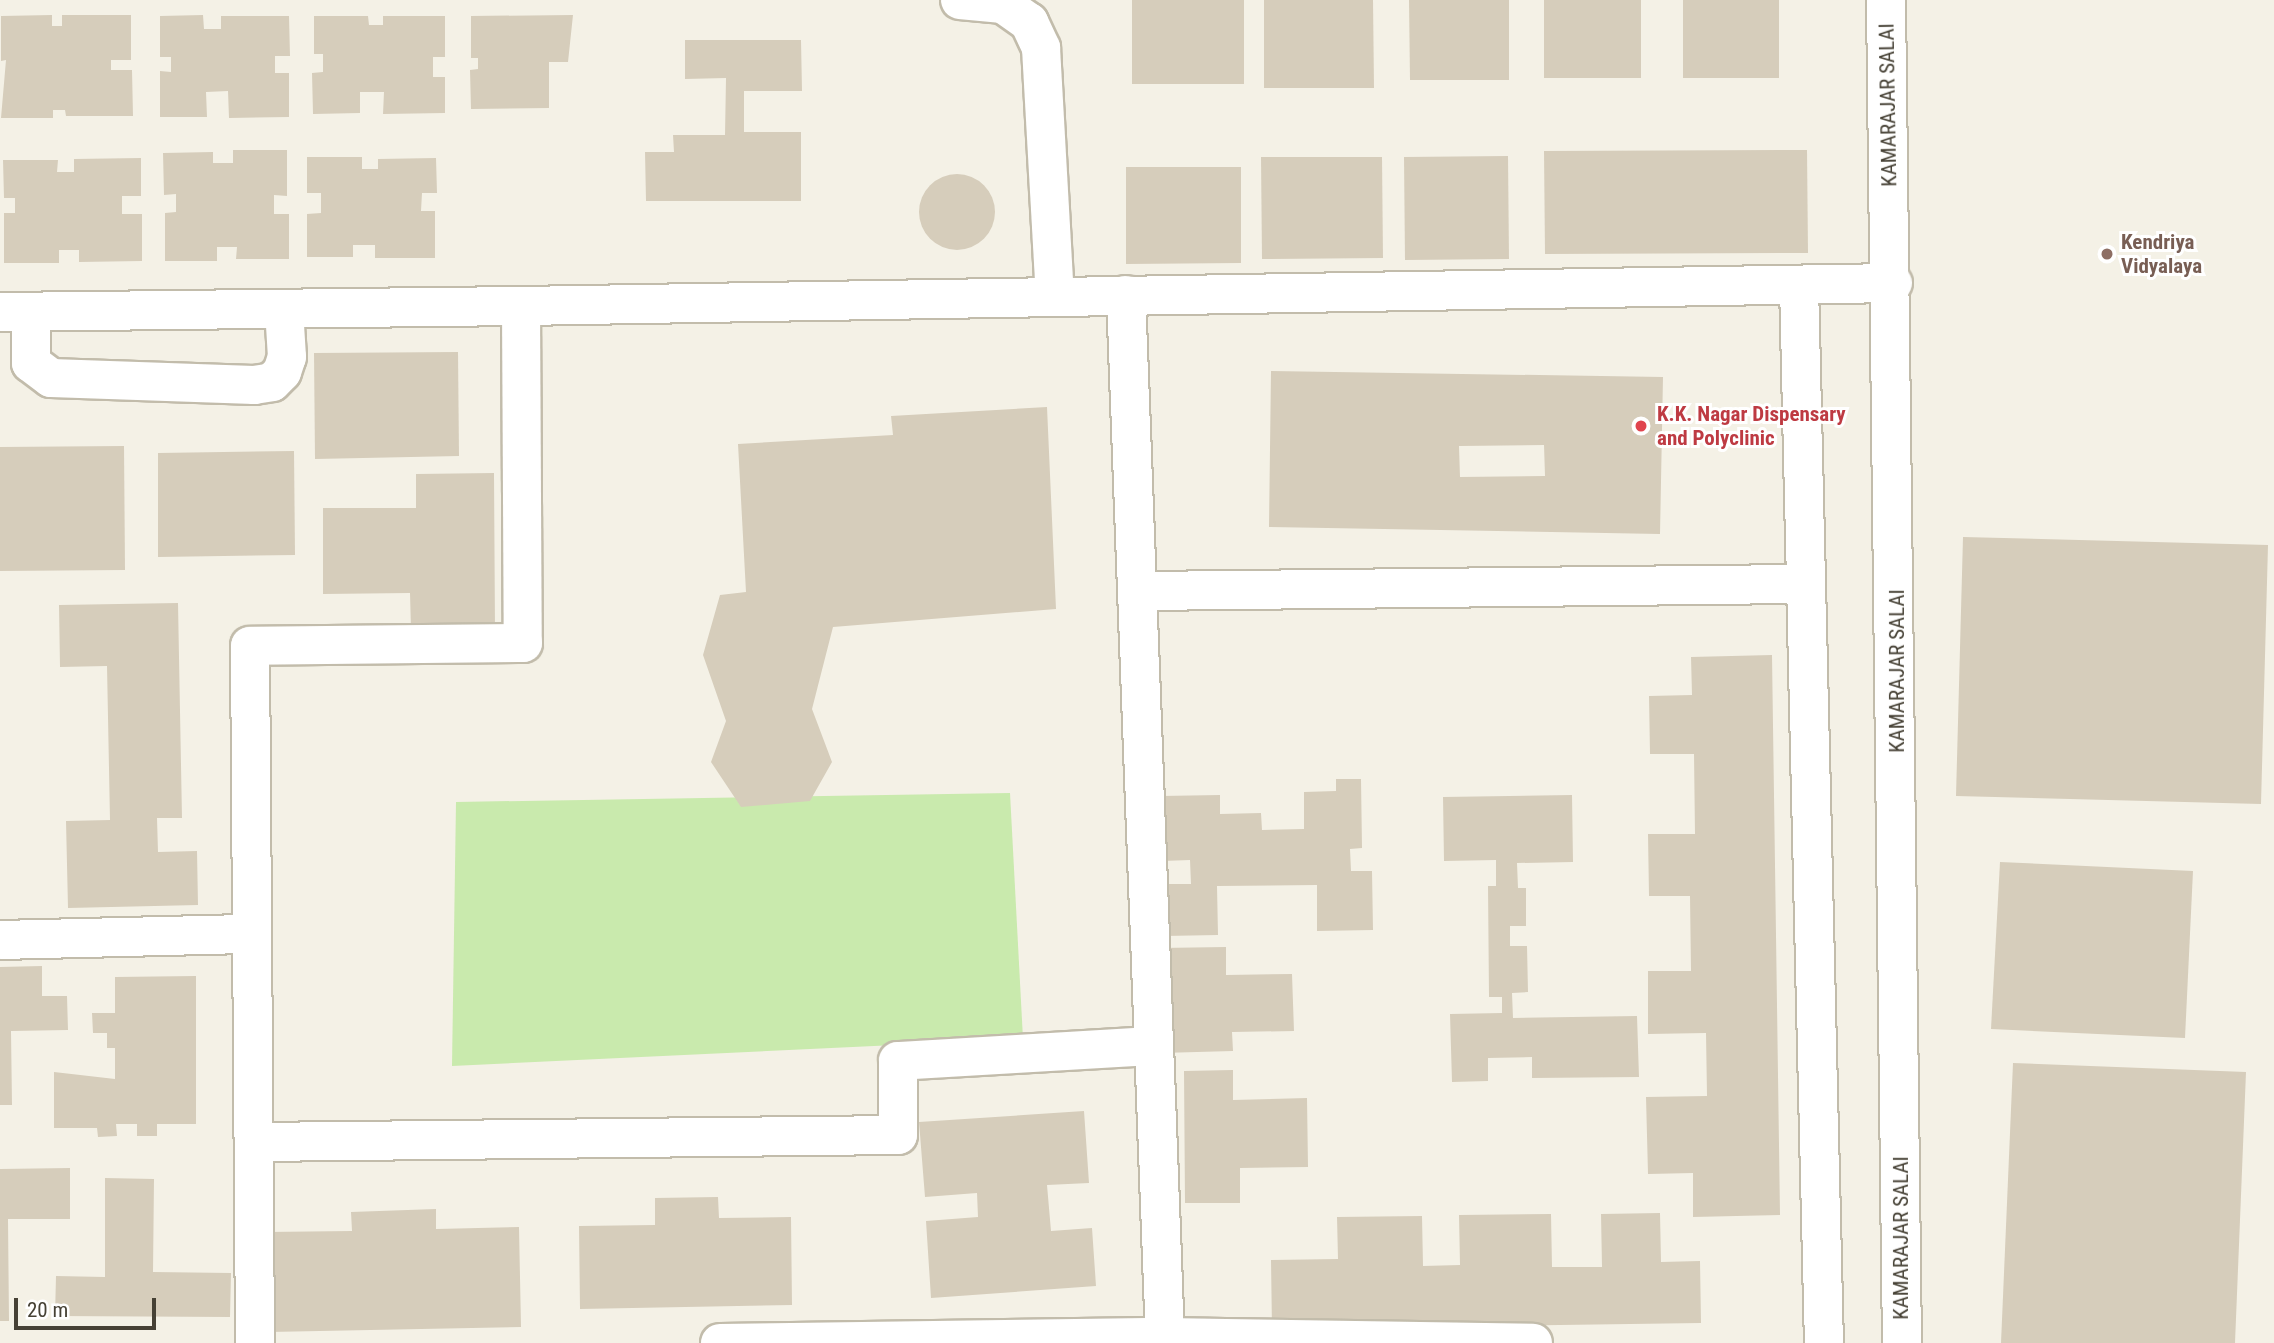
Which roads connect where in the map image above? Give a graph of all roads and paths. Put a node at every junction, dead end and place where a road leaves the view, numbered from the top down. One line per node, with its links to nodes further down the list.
1 (960, 0): 6 (street)
2 (1886, 0): 3 (street, KAMARAJAR SALAI)
3 (1893, 283): 4 (street); 21 (street, KAMARAJAR SALAI)
4 (1799, 285): 5 (street); 10 (street)
5 (1126, 295): 6 (street); 11 (street)
6 (1055, 297): 7 (street)
7 (521, 306): 8 (street); 12 (street)
8 (284, 309): 9 (street); 9 (street)
9 (16, 312)
10 (1802, 584): 11 (street); 20 (street)
11 (1142, 591): 14 (street)
12 (252, 934): 13 (street); 15 (street)
13 (0, 940)
14 (1154, 1046): 15 (street); 16 (street)
15 (254, 1142): 17 (street)
16 (1165, 1336): 18 (street); 19 (street)
17 (256, 1343)
18 (720, 1343)
19 (1533, 1343)
20 (1824, 1343)
21 (1902, 1343)

